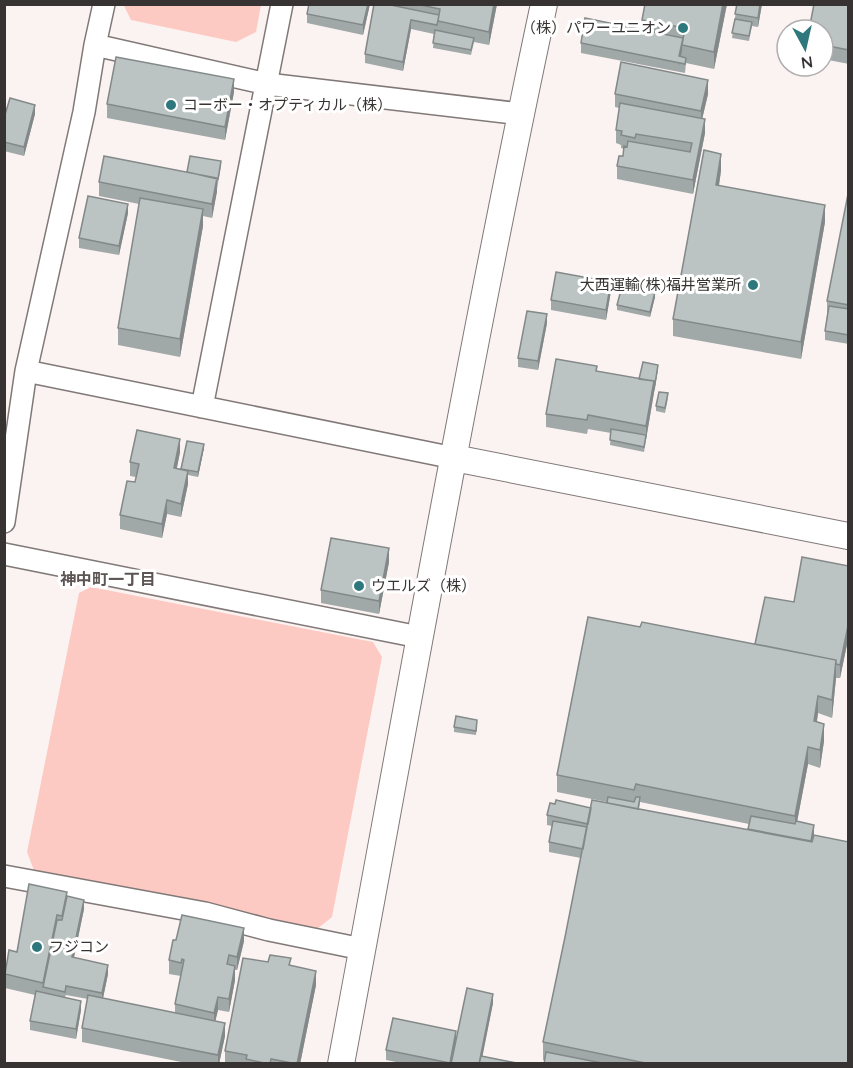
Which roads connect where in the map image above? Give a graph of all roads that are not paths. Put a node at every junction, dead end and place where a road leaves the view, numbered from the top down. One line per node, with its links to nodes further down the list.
1 (104, 4): 4 (street)
2 (282, 4): 5 (street)
3 (544, 4): 6 (street)
4 (95, 45): 5 (street); 7 (street)
5 (267, 84): 6 (street); 8 (street)
6 (521, 114): 9 (street)
7 (26, 371): 8 (street); 10 (street)
8 (202, 407): 9 (street)
9 (454, 458): 11 (street); 13 (street)
10 (4, 522)
11 (849, 536)
12 (4, 554): 13 (street)
13 (419, 637): 15 (street)
14 (4, 876): 15 (street)
15 (362, 949): 16 (street)
16 (341, 1064)

